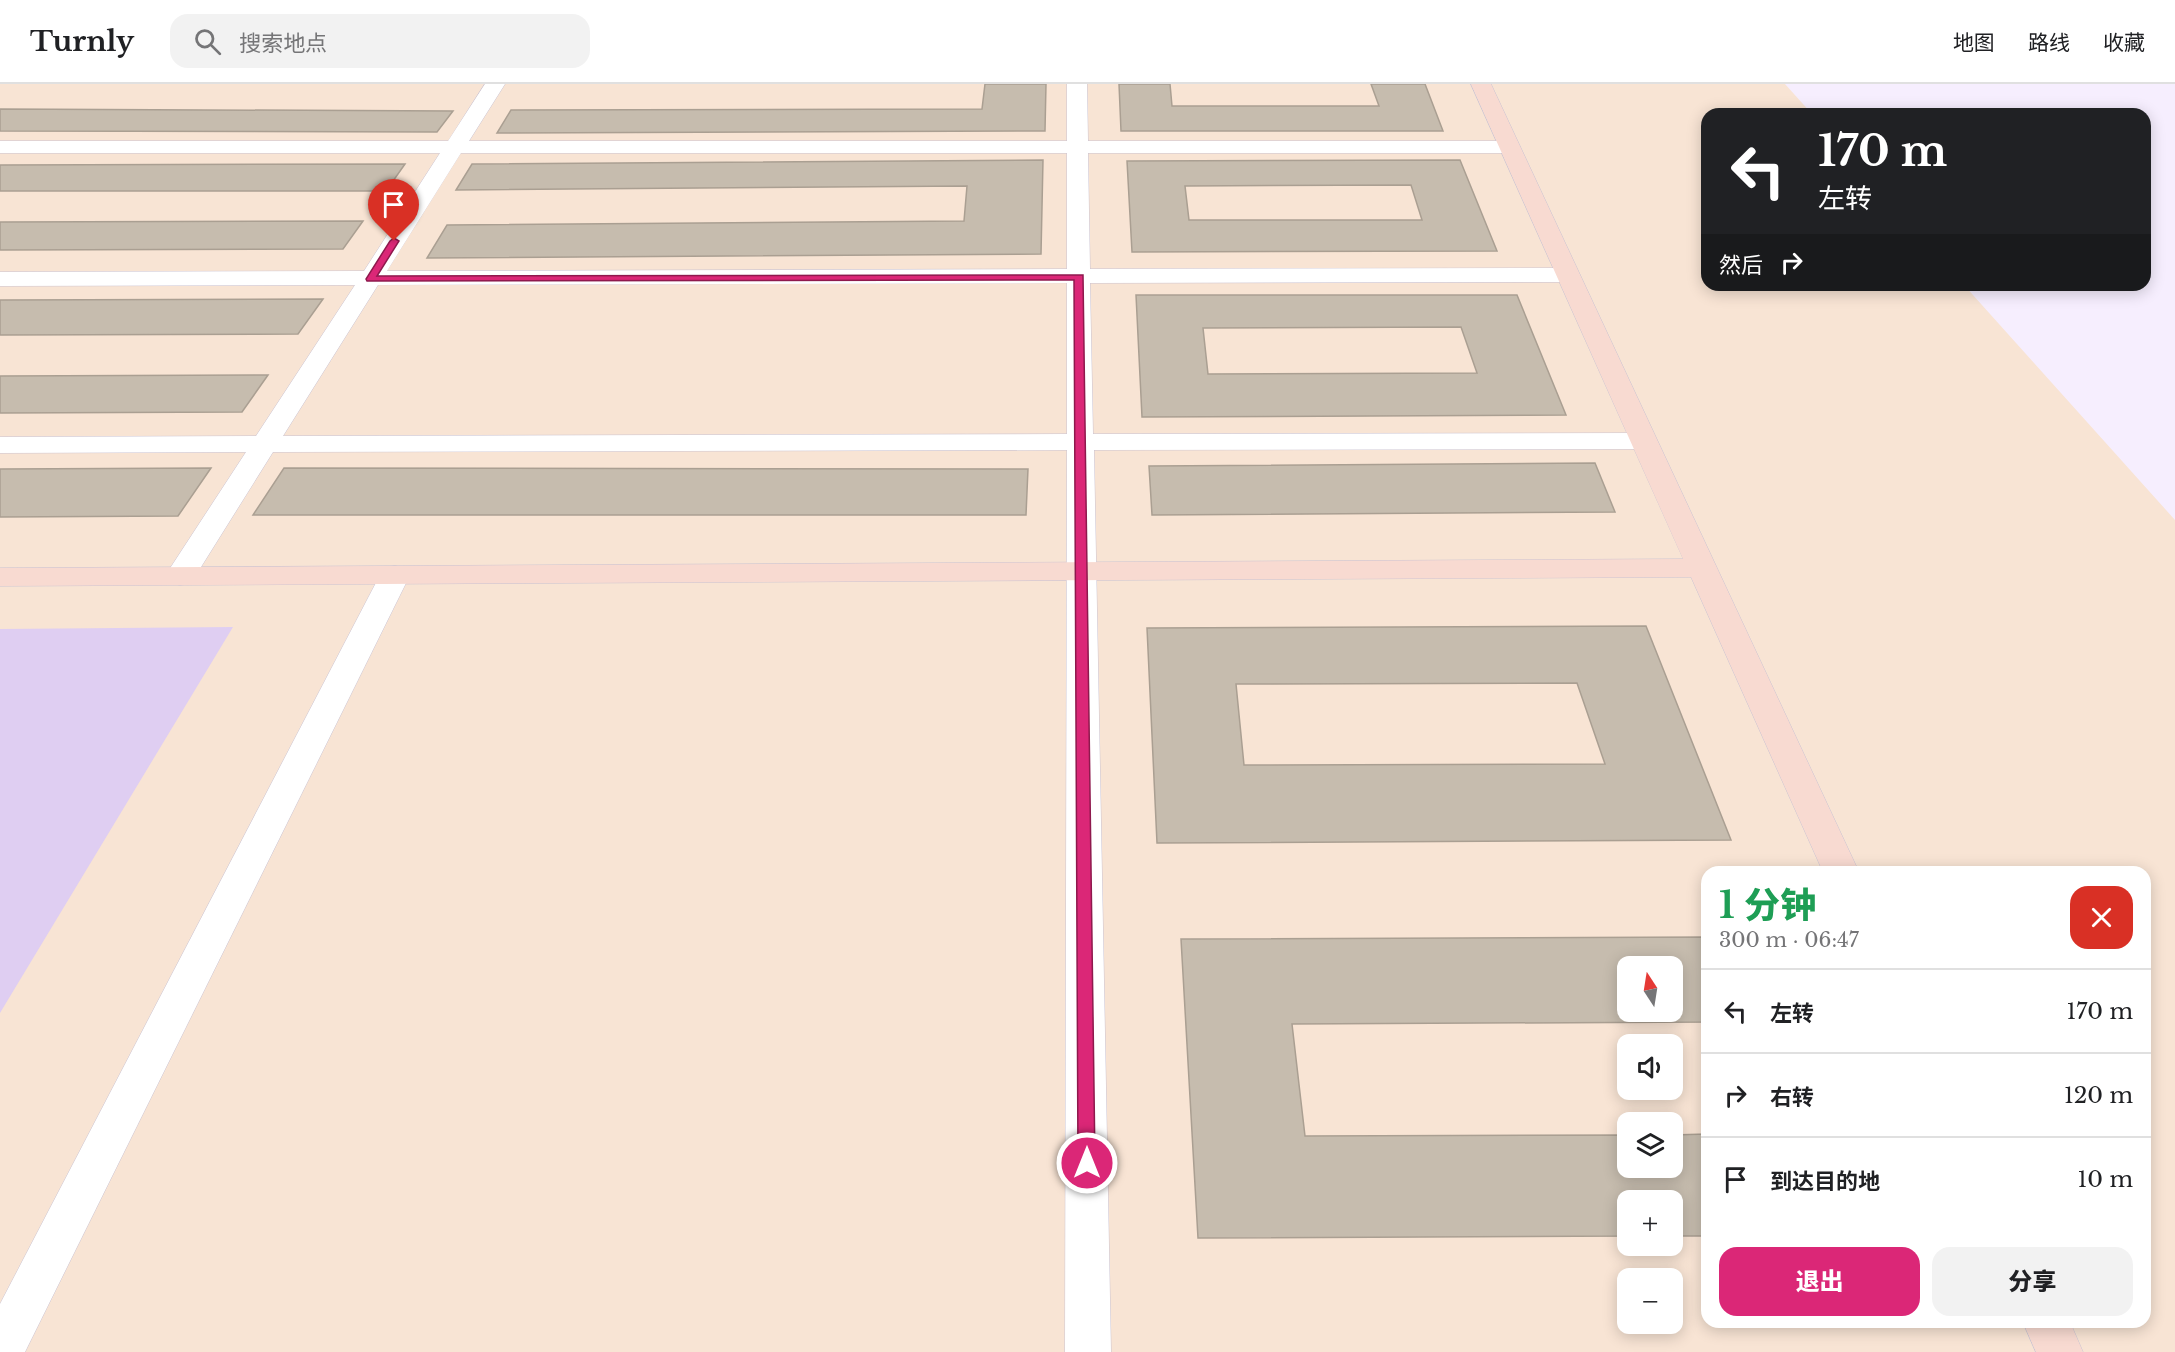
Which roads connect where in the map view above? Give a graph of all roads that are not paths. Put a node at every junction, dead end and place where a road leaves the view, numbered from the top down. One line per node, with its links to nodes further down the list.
1 (495, 84): 5 (street)
2 (1077, 84): 6 (street)
3 (1481, 84): 7 (street)
4 (0, 147): 5 (street)
5 (454, 147): 6 (street); 11 (street)
6 (1078, 147): 7 (street); 9 (street)
7 (1510, 147): 8 (street)
8 (1568, 275): 9 (street); 12 (street)
9 (1079, 277): 11 (street); 13 (street)
10 (0, 279): 11 (street)
11 (370, 279): 14 (street)
12 (1644, 441): 13 (street); 16 (street)
13 (1080, 442): 14 (street); 17 (street)
14 (264, 444): 15 (street); 19 (street)
15 (0, 445)
16 (1703, 568): 17 (street); 21 (street)
17 (1082, 571): 18 (street); 24 (street)
18 (395, 575): 19 (street); 23 (street)
19 (180, 576): 20 (street)
20 (0, 577)
21 (1838, 866)
22 (2049, 1328): 25 (street)
23 (0, 1352)
24 (1088, 1352)
25 (2060, 1352)

